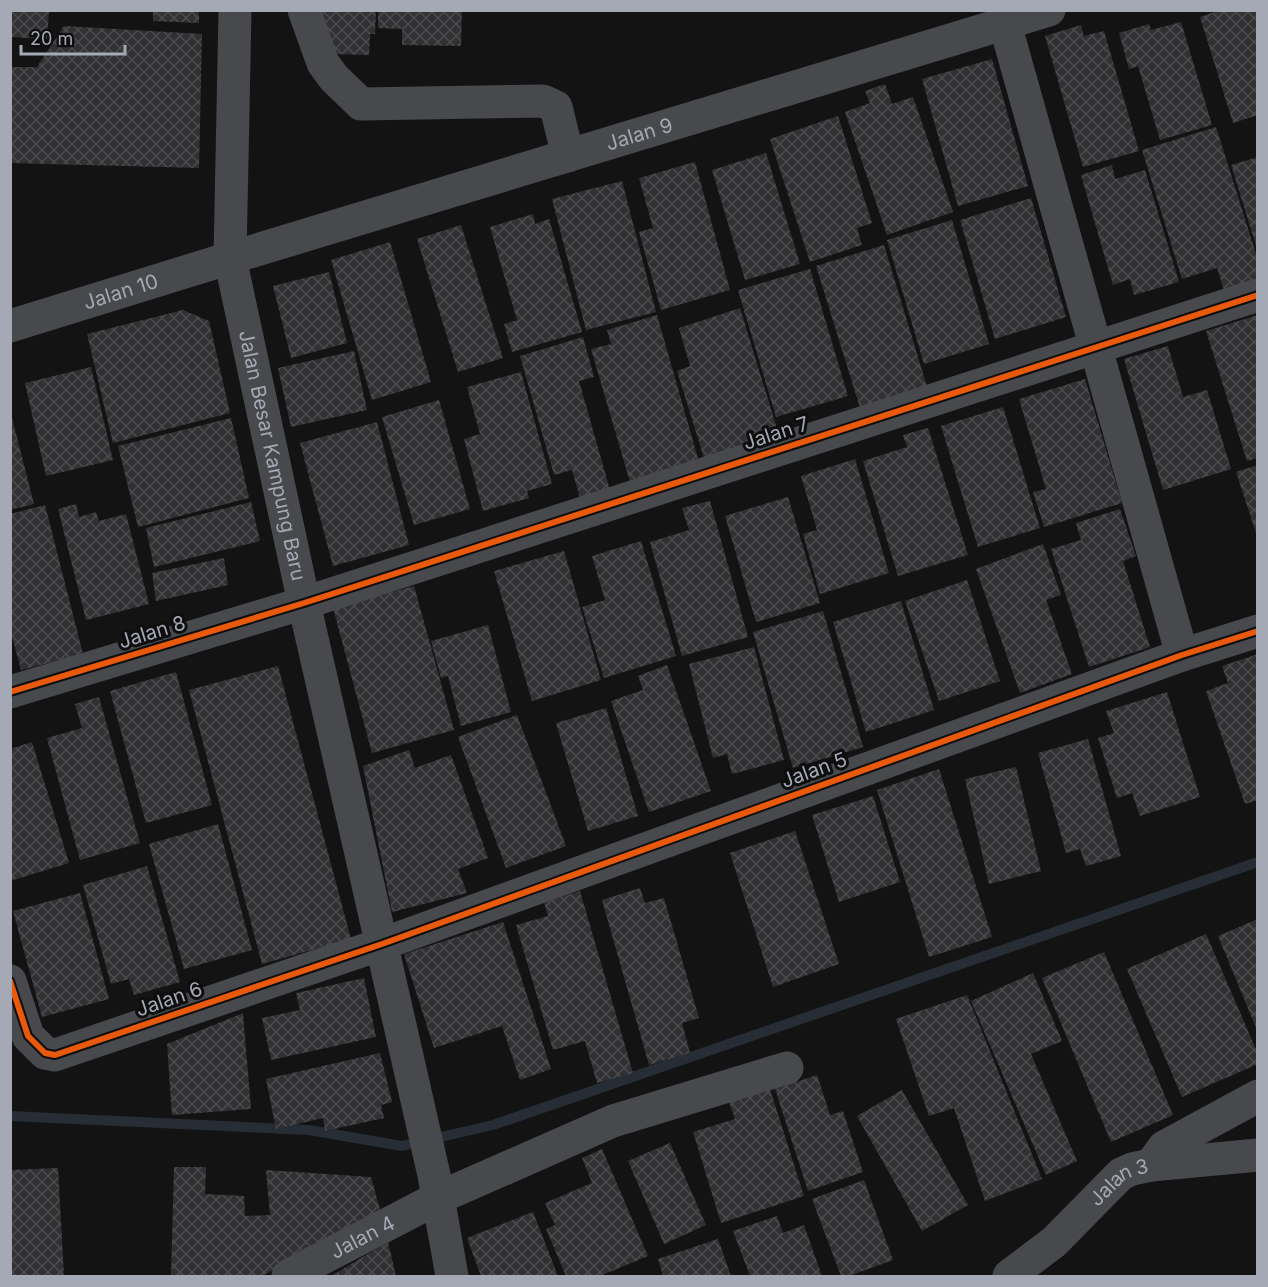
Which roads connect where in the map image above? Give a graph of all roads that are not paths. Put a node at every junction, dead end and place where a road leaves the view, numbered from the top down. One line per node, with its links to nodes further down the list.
1 (235, 10): 6 (street, Jalan Besar Kampung Baru)
2 (304, 10): 5 (street)
3 (1049, 10): 4 (street, Jalan 9)
4 (1005, 24): 5 (street, Jalan 9); 9 (street)
5 (568, 156): 6 (street, Jalan 9)
6 (230, 258): 8 (street, Jalan 10); 10 (street, Jalan Besar Kampung Baru)
7 (1257, 295): 9 (street, Jalan 7)
8 (10, 326)
9 (1096, 347): 10 (street, Jalan 7); 12 (street)
10 (304, 603): 13 (street, Jalan 8); 14 (street, Jalan Besar Kampung Baru)
11 (1257, 631): 12 (street, Jalan 5)
12 (1182, 655): 14 (street, Jalan 5)
13 (10, 692)
14 (382, 944): 15 (street, Jalan 6); 20 (street, Jalan Besar Kampung Baru)
15 (10, 981)
16 (787, 1068): 20 (street, Jalan 4)
17 (1257, 1096): 19 (street)
18 (1257, 1155): 19 (street, Jalan 3)
19 (1151, 1164): 23 (street, Jalan 3)
20 (436, 1186): 21 (street, Jalan 4); 22 (street, Jalan Besar Kampung Baru)
21 (288, 1276)
22 (452, 1276)
23 (1009, 1276)

